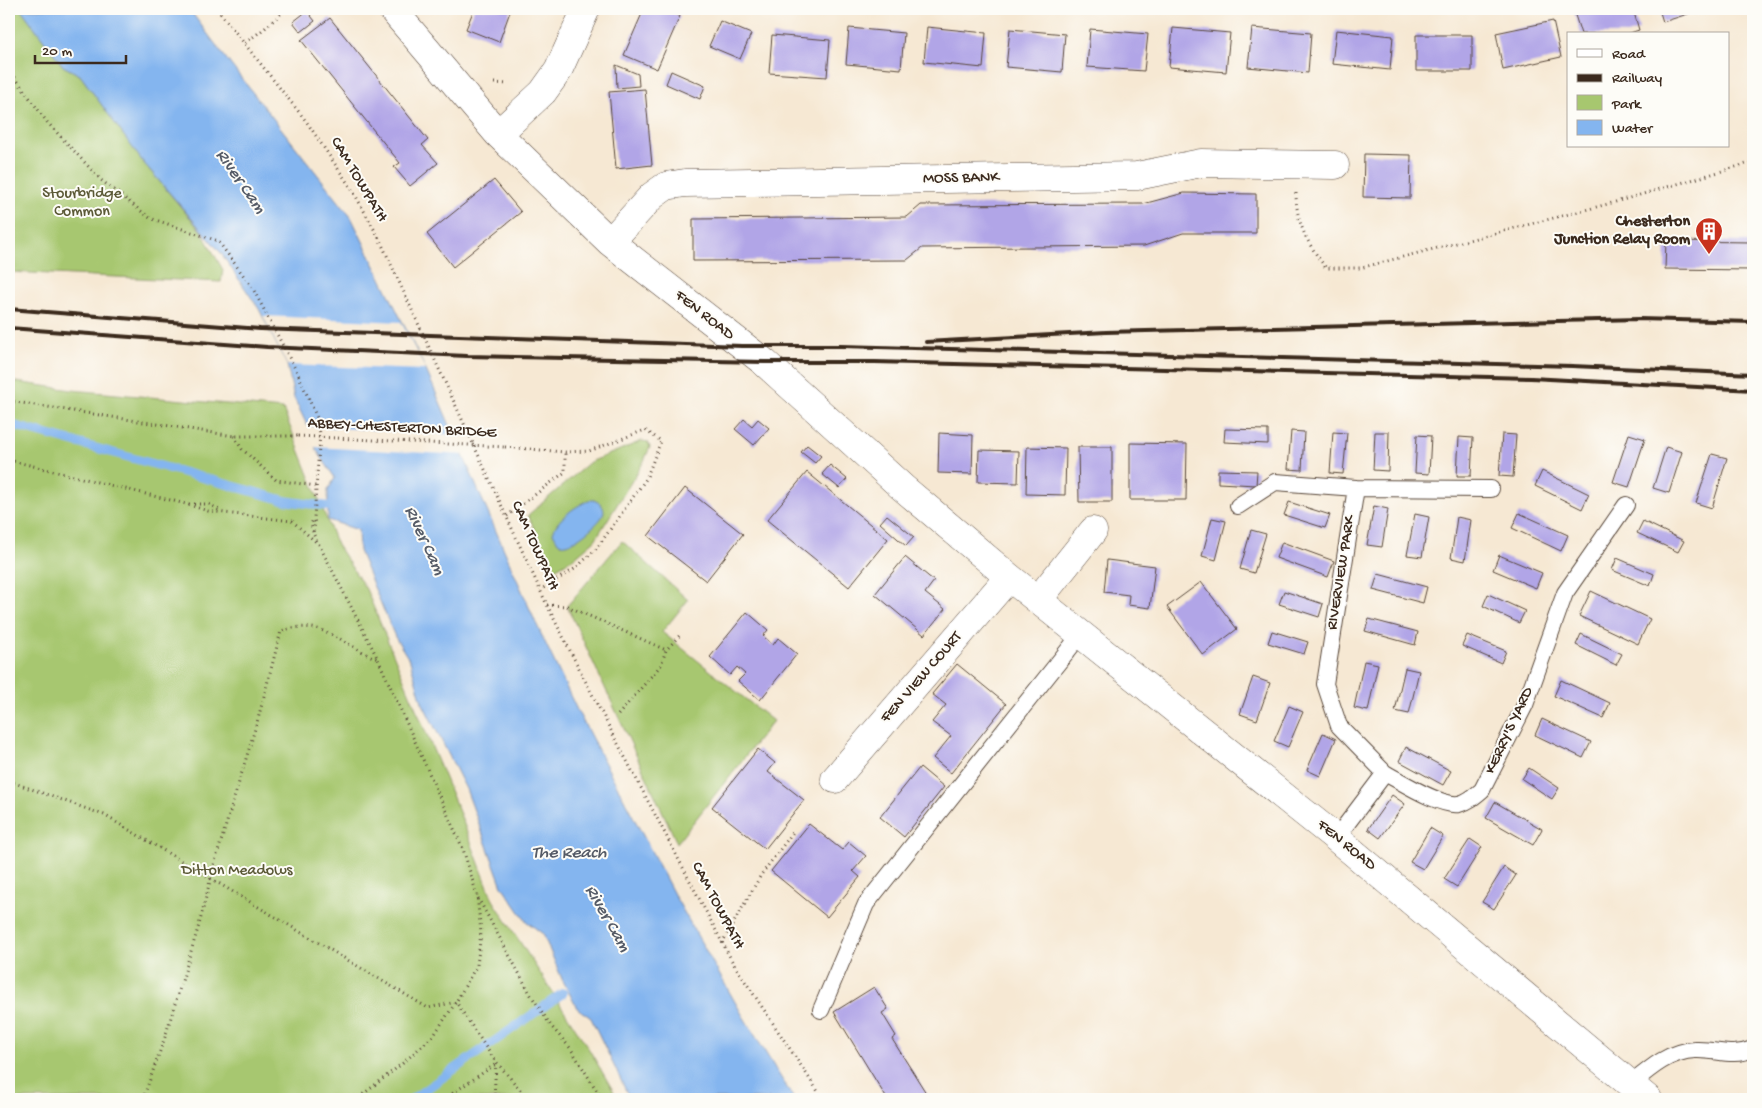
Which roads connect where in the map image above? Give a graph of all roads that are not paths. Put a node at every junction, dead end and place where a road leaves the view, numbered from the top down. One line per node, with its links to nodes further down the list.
1 (392, 9): 3 (street, FEN ROAD)
2 (586, 9): 3 (street)
3 (498, 134): 5 (street, FEN ROAD)
4 (1335, 165): 5 (street, MOSS BANK)
5 (610, 242): 11 (street, FEN ROAD)
6 (1356, 488): 7 (lane); 8 (lane); 14 (lane, RIVERVIEW PARK)
7 (1491, 489)
8 (1238, 506)
9 (1626, 506): 14 (lane, KERRY'S YARD)
10 (1093, 531): 12 (street)
11 (1009, 577): 12 (street, FEN ROAD); 15 (street, FEN VIEW COURT)
12 (1038, 600): 13 (street, FEN ROAD)
13 (1081, 634): 16 (street, FEN ROAD); 17 (lane)
14 (1385, 773): 16 (lane)
15 (835, 779)
16 (1336, 838): 19 (street, FEN ROAD)
17 (821, 1010)
18 (1753, 1049): 19 (lane)
19 (1639, 1092)

